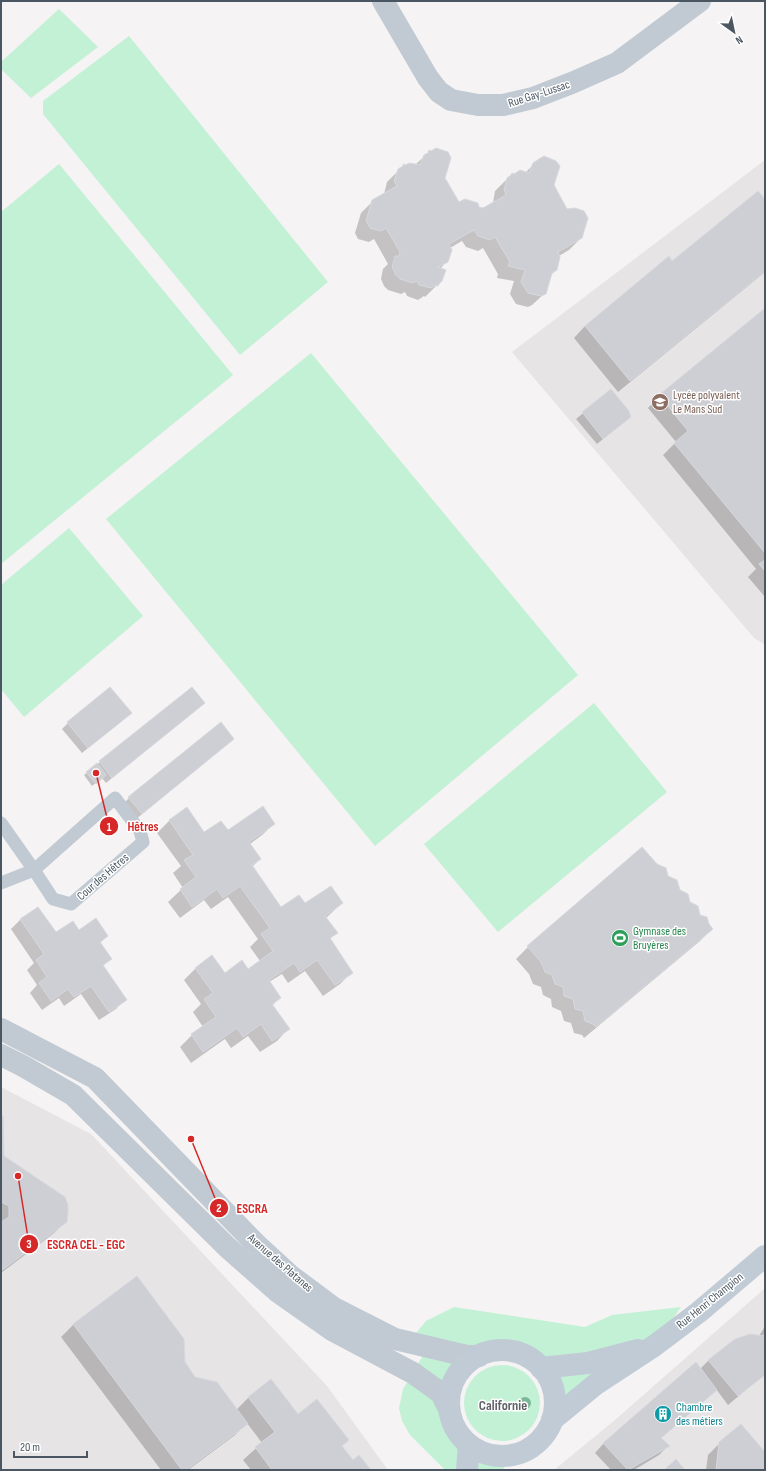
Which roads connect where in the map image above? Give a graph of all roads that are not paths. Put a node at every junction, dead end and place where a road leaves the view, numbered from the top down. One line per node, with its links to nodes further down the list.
1 (383, 1): 2 (street, Rue Gay-Lussac)
2 (700, 1)
3 (1, 823): 4 (lane, Cour des Hêtres)
4 (34, 870): 4 (lane, Cour des Hêtres); 5 (lane, Cour des Hêtres)
5 (1, 883)
6 (1, 1029): 10 (street, Avenue des Platanes)
7 (1, 1055): 12 (street, Avenue des Platanes)
8 (765, 1256): 9 (street, Rue Henri Champion)
9 (654, 1346): 11 (street, Rue Henri Champion); 13 (street, Rue Henri Champion)
10 (480, 1356): 11 (street); 12 (street)
11 (541, 1368): 13 (street)
12 (449, 1409): 14 (street)
13 (552, 1420): 15 (street)
14 (469, 1445): 15 (street); 16 (street)
15 (509, 1462)
16 (467, 1470)

